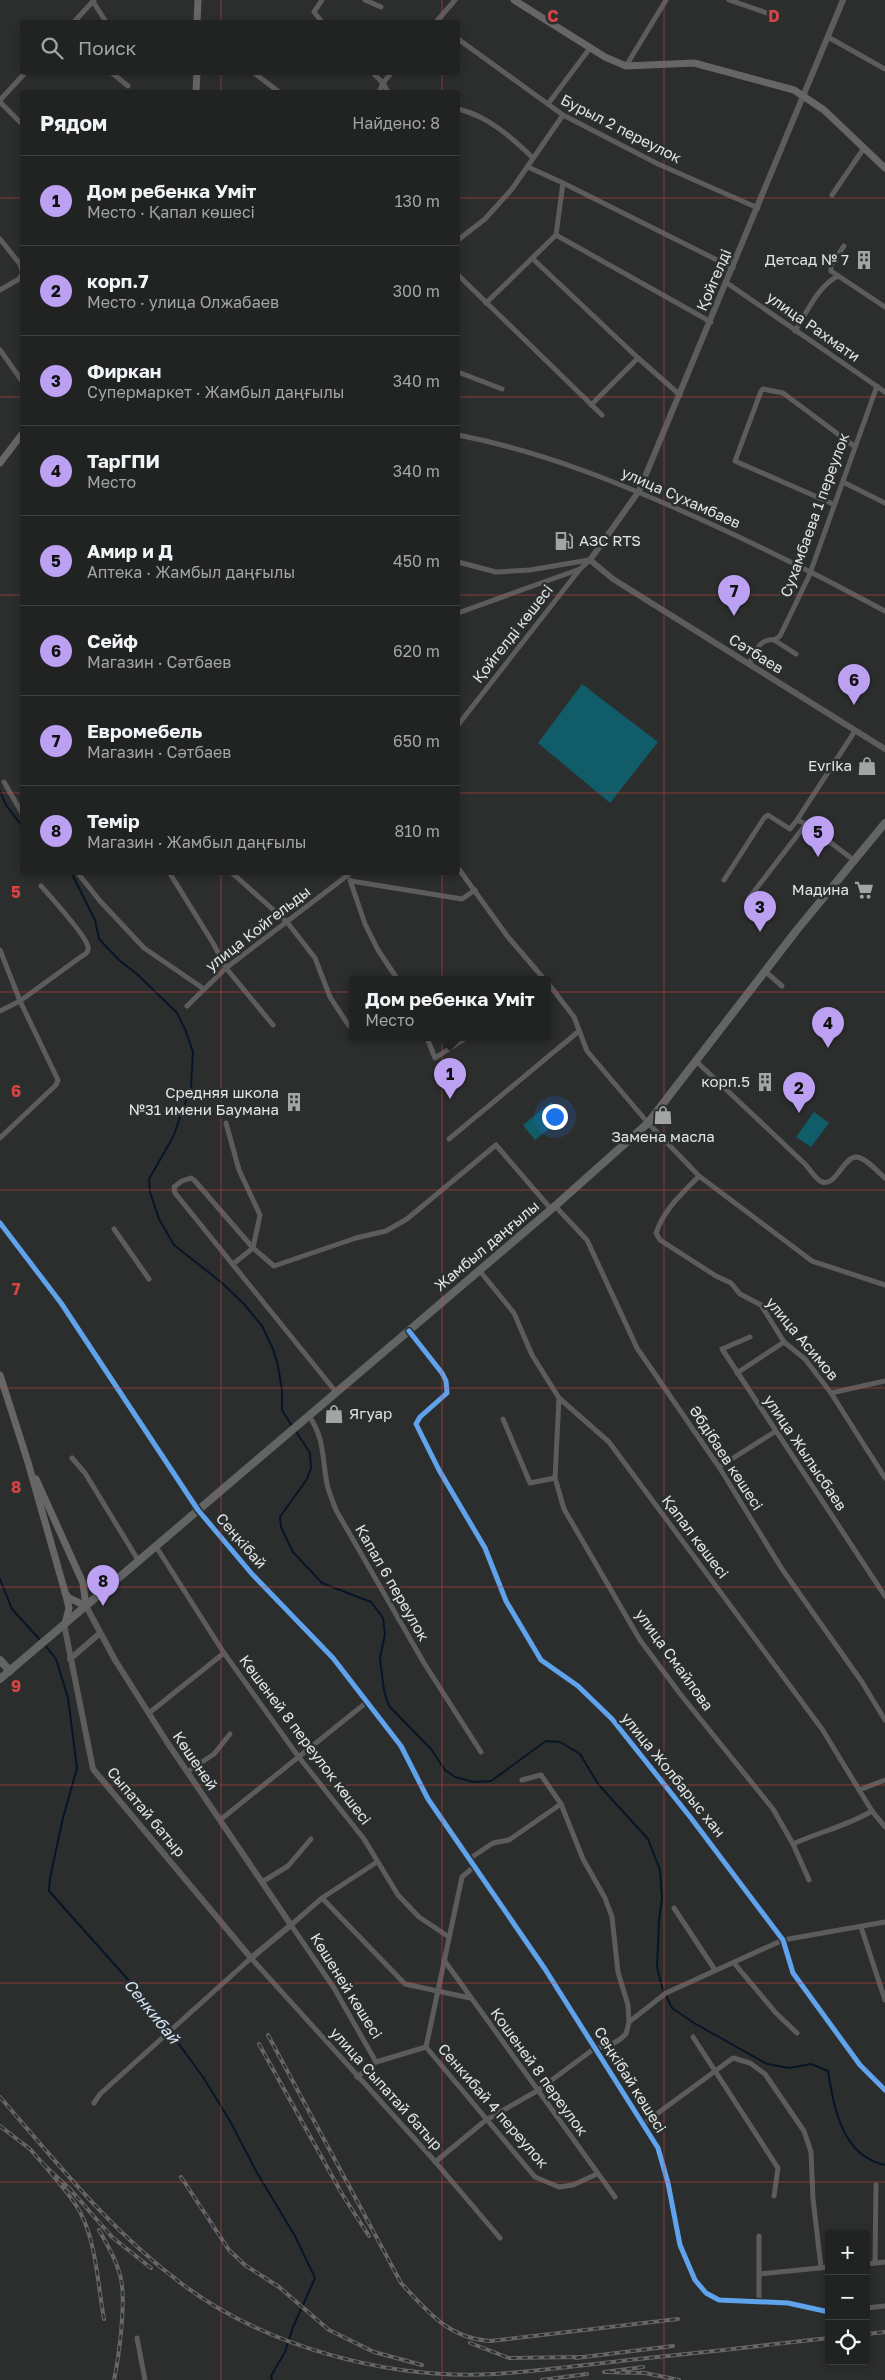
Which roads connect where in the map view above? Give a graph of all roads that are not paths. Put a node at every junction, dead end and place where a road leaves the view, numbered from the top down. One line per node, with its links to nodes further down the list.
1 (198, 0): 14 (main road)
2 (322, 0): 15 (street)
3 (365, 0): 10 (street)
4 (455, 0): 16 (street)
5 (514, 0): 19 (main road)
6 (666, 0): 20 (street)
7 (729, 0): 11 (street)
8 (843, 0): 17 (street, Қойгелді)
9 (94, 1): 12 (street); 13 (street)
10 (381, 7)
11 (770, 14)
12 (76, 20)
13 (105, 20)
14 (197, 20)
15 (320, 20)
16 (438, 20)
17 (828, 37): 21 (street); 34 (street, Қойгелді)
18 (460, 40): 36 (street, Бурыл 2 переулок)
19 (590, 48): 20 (main road); 36 (street)
20 (626, 66): 34 (main road)
21 (885, 68)
22 (23, 75): 35 (street)
23 (115, 75): 29 (street)
24 (197, 75): 30 (main road)
25 (257, 75): 31 (street)
26 (375, 75): 28 (street)
27 (390, 75): 28 (street)
28 (383, 83): 32 (street); 33 (street)
29 (128, 86)
30 (196, 90)
31 (276, 90)
32 (380, 90)
33 (387, 90)
34 (804, 96): 40 (main road); 46 (street, Қойгелді)
35 (0, 101): 39 (street)
36 (548, 104): 38 (street, Бурыл 2 переулок)
37 (460, 110): 41 (street)
38 (563, 116): 41 (street); 46 (street, Бурыл 2 переулок)
39 (20, 122)
40 (864, 148): 43 (main road); 45 (street)
41 (533, 158): 42 (street)
42 (528, 167): 44 (street); 48 (street)
43 (885, 168)
44 (563, 182): 47 (street); 52 (street)
45 (832, 195)
46 (758, 208): 52 (street, Қойгелді)
47 (556, 235): 51 (street); 61 (street)
48 (460, 238)
49 (0, 239): 53 (street)
50 (844, 246): 55 (street)
51 (533, 258): 59 (street); 64 (street)
52 (733, 268): 57 (street, Қойгелді)
53 (20, 269)
54 (20, 276): 58 (street)
55 (838, 276): 60 (street); 62 (street)
56 (460, 277): 59 (street)
57 (727, 283): 61 (street, Қойгелді); 62 (street, улица Рахмати)
58 (0, 290)
59 (486, 303): 71 (street)
60 (885, 307)
61 (711, 322): 70 (street, Қойгелді)
62 (795, 330): 67 (street, улица Рахмати)
63 (0, 350): 66 (street)
64 (638, 358): 70 (street); 71 (street)
65 (460, 373): 68 (street)
66 (20, 378)
67 (877, 386): 69 (street, улица Рахмати); 75 (street, Сухамбаева 1 переулок)
68 (502, 388)
69 (885, 392)
70 (680, 395): 78 (street, Қойгелді)
71 (591, 405): 72 (street)
72 (602, 415)
73 (460, 435): 78 (street, улица Сухамбаев)
74 (20, 437): 76 (main road)
75 (854, 446): 77 (street, Сухамбаева 1 переулок); 80 (street)
76 (0, 463)
77 (843, 482): 79 (street); 80 (street, Сухамбаева 1 переулок)
78 (639, 491): 81 (street, Қойгелді); 84 (street, улица Сухамбаев)
79 (885, 503)
80 (833, 504): 84 (street, Сухамбаева 1 переулок)
81 (590, 560): 82 (street); 83 (street, Қойгелді көшесі); 89 (street, Сәтбаев)
82 (460, 563)
83 (580, 569): 86 (street); 90 (street, Қойгелді көшесі)
84 (811, 570): 85 (street, улица Сухамбаев); 87 (street, Сухамбаева 1 переулок)
85 (885, 610)
86 (460, 612)
87 (774, 640): 88 (street); 89 (street, Сухамбаева 1 переулок)
88 (796, 654)
89 (749, 664): 91 (street, Сәтбаев)
90 (460, 722)
91 (855, 731): 92 (street, Сәтбаев); 95 (street)
92 (885, 749)
93 (4, 782): 94 (street)
94 (20, 810)
95 (798, 820): 97 (street); 104 (street)
96 (885, 823): 98 (main road, Жамбыл даңғылы)
97 (806, 824): 98 (street); 107 (street)
98 (855, 861): 111 (main road, Жамбыл даңғылы)
99 (460, 871): 106 (street)
100 (79, 875): 116 (street)
101 (171, 875): 110 (street)
102 (234, 875): 108 (street)
103 (348, 876): 106 (street); 108 (street, улица Койгельды); 112 (street)
104 (724, 880)
105 (41, 886): 117 (street)
106 (475, 890): 113 (street)
107 (749, 898)
108 (287, 922): 110 (street, улица Койгельды); 121 (street)
109 (0, 950): 117 (street)
110 (226, 968): 116 (street, улица Койгельды); 120 (street)
111 (766, 972): 114 (street); 125 (main road, Жамбыл даңғылы)
112 (395, 976)
113 (541, 976)
114 (782, 986)
115 (551, 988): 122 (street)
116 (204, 989): 118 (street, улица Койгельды)
117 (20, 1001): 119 (street); 128 (street)
118 (187, 1006)
119 (0, 1011)
120 (273, 1025)
121 (349, 1026)
122 (580, 1031): 127 (street); 129 (street)
123 (427, 1041): 124 (street)
124 (461, 1041)
125 (697, 1062): 127 (main road, Жамбыл даңғылы); 131 (street)
126 (226, 1123): 135 (street)
127 (648, 1124): 130 (street); 132 (main road, Жамбыл даңғылы)
128 (0, 1138)
129 (449, 1139)
130 (699, 1176): 139 (street); 142 (street, улица Асимов)
131 (885, 1178)
132 (553, 1207): 135 (street, Әбдібаев көшесі); 137 (main road, Жамбыл даңғылы); 154 (street, Әбдібаев көшесі)
133 (0, 1223): 157 (street, Сеңкібай)
134 (114, 1229): 138 (street)
135 (252, 1248): 136 (street); 136 (street)
136 (233, 1264): 146 (street)
137 (478, 1270): 140 (main road, Жамбыл даңғылы); 148 (street, Қапал көшесі)
138 (149, 1279)
139 (885, 1285)
140 (409, 1331): 146 (main road, Жамбыл даңғылы); 197 (street, улица Жолбарыс хан)
141 (750, 1337): 143 (street, улица Жылысбаев)
142 (784, 1342): 143 (street); 147 (street, улица Асимов)
143 (737, 1373): 151 (street, улица Жылысбаев)
144 (0, 1375): 153 (main road)
145 (885, 1381): 147 (street)
146 (336, 1392): 149 (main road, Жамбыл даңғылы)
147 (831, 1393): 156 (street, улица Асимов)
148 (559, 1398): 155 (street, улица Смайлова); 179 (street, Қапал көшесі)
149 (309, 1416): 157 (main road, Жамбыл даңғылы); 174 (street, Капал 6 переулок)
150 (503, 1419): 155 (street)
151 (776, 1431): 154 (street); 161 (street, улица Жылысбаев)
152 (72, 1458): 159 (street)
153 (27, 1459): 160 (main road); 162 (main road)
154 (719, 1467): 172 (street, Әбдібаев көшесі)
155 (555, 1478): 185 (street, улица Смайлова)
156 (885, 1478)
157 (198, 1510): 158 (main road, Жамбыл даңғылы); 170 (street, Сеңкібай)
158 (155, 1545): 159 (main road, Жамбыл даңғылы); 165 (street, Көшеней 8 переулок көшесі)
159 (138, 1560): 162 (main road, Жамбыл даңғылы)
160 (65, 1592): 162 (main road); 163 (main road)
161 (885, 1596)
162 (86, 1606): 163 (main road, Жамбыл даңғылы); 164 (street, Көшеней)
163 (64, 1624): 166 (street, Сыпатай батыр); 168 (main road, Жамбыл даңғылы)
164 (99, 1634): 166 (street); 171 (street, Көшеней)
165 (224, 1652): 171 (street); 175 (street, Көшеней 8 переулок көшесі)
166 (70, 1659): 198 (street, Сыпатай батыр)
167 (0, 1660): 168 (main road)
168 (10, 1671): 169 (main road, Жамбыл даңғылы)
169 (0, 1679)
170 (367, 1702): 175 (street); 186 (street, Сеңкібай)
171 (149, 1713): 176 (street, Көшеней)
172 (885, 1720)
173 (230, 1734): 176 (street)
174 (481, 1752)
175 (298, 1756): 182 (street); 187 (street, Көшеней 8 переулок көшесі)
176 (187, 1772): 182 (street, Көшеней)
177 (522, 1780): 180 (street)
178 (885, 1780): 179 (street)
179 (859, 1790): 181 (street, Қапал көшесі)
180 (561, 1804): 186 (street); 205 (street)
181 (872, 1811): 183 (street, Қапал көшесі); 185 (street)
182 (220, 1820): 190 (street, Көшеней)
183 (885, 1827)
184 (311, 1839): 190 (street)
185 (793, 1844): 189 (street, улица Смайлова)
186 (469, 1859): 188 (street, Сеңкібай)
187 (377, 1862): 191 (street); 196 (street, Көшеней 8 переулок көшесі)
188 (475, 1866): 196 (street, Сенкибай 4 переулок); 209 (street, Сеңкібай көшесі)
189 (809, 1880)
190 (262, 1882): 194 (street, Көшеней)
191 (322, 1898): 194 (street); 202 (street)
192 (674, 1908): 201 (street)
193 (885, 1922): 195 (street)
194 (291, 1925): 198 (street); 210 (street, Көшеней көшесі)
195 (861, 1927): 197 (street); 204 (street)
196 (449, 1937): 199 (street, Сенкибай 4 переулок)
197 (783, 1940): 200 (street); 213 (street, улица Жолбарыс хан)
198 (251, 1958): 212 (street, улица Сыпатай батыр); 215 (street)
199 (444, 1960): 202 (street, Сенкибай 4 переулок); 203 (street, Кошеней 8 переулок)
200 (734, 1963): 201 (street); 206 (street)
201 (715, 1970): 205 (street)
202 (438, 1990): 203 (street); 208 (street, Сенкибай 4 переулок)
203 (470, 1998): 214 (street, Кошеней 8 переулок)
204 (885, 2000)
205 (629, 2022): 209 (street)
206 (797, 2033)
207 (693, 2037): 211 (street)
208 (426, 2047): 210 (street, Сенкибай 4 переулок); 216 (street, Сенкибай 4 переулок)
209 (595, 2048): 214 (street); 217 (street, Сеңкібай көшесі)
210 (376, 2062): 212 (street, Сенкибай 4 переулок)
211 (717, 2071): 217 (street); 221 (street); 229 (street)
212 (357, 2077): 218 (street, улица Сыпатай батыр)
213 (885, 2090)
214 (536, 2091): 216 (street); 219 (street, Кошеней 8 переулок)
215 (94, 2103)
216 (486, 2120): 218 (street); 219 (street, Сенкибай 4 переулок)
217 (642, 2124): 231 (street, Сеңкібай көшесі)
218 (435, 2162): 224 (street, улица Сыпатай батыр)
219 (597, 2174): 222 (street, Кошеней 8 переулок)
220 (876, 2185): 226 (street)
221 (774, 2196)
222 (615, 2197)
223 (759, 2236): 230 (street)
224 (500, 2238)
225 (885, 2262): 226 (street)
226 (874, 2263): 227 (street)
227 (870, 2264)
228 (825, 2266): 229 (street)
229 (821, 2267): 230 (street)
230 (758, 2274): 231 (street)
231 (759, 2302): 234 (street, Сеңкібай көшесі)
232 (885, 2306): 233 (street)
233 (870, 2308)
234 (825, 2311)
235 (137, 2338): 236 (street)
236 (145, 2380)

